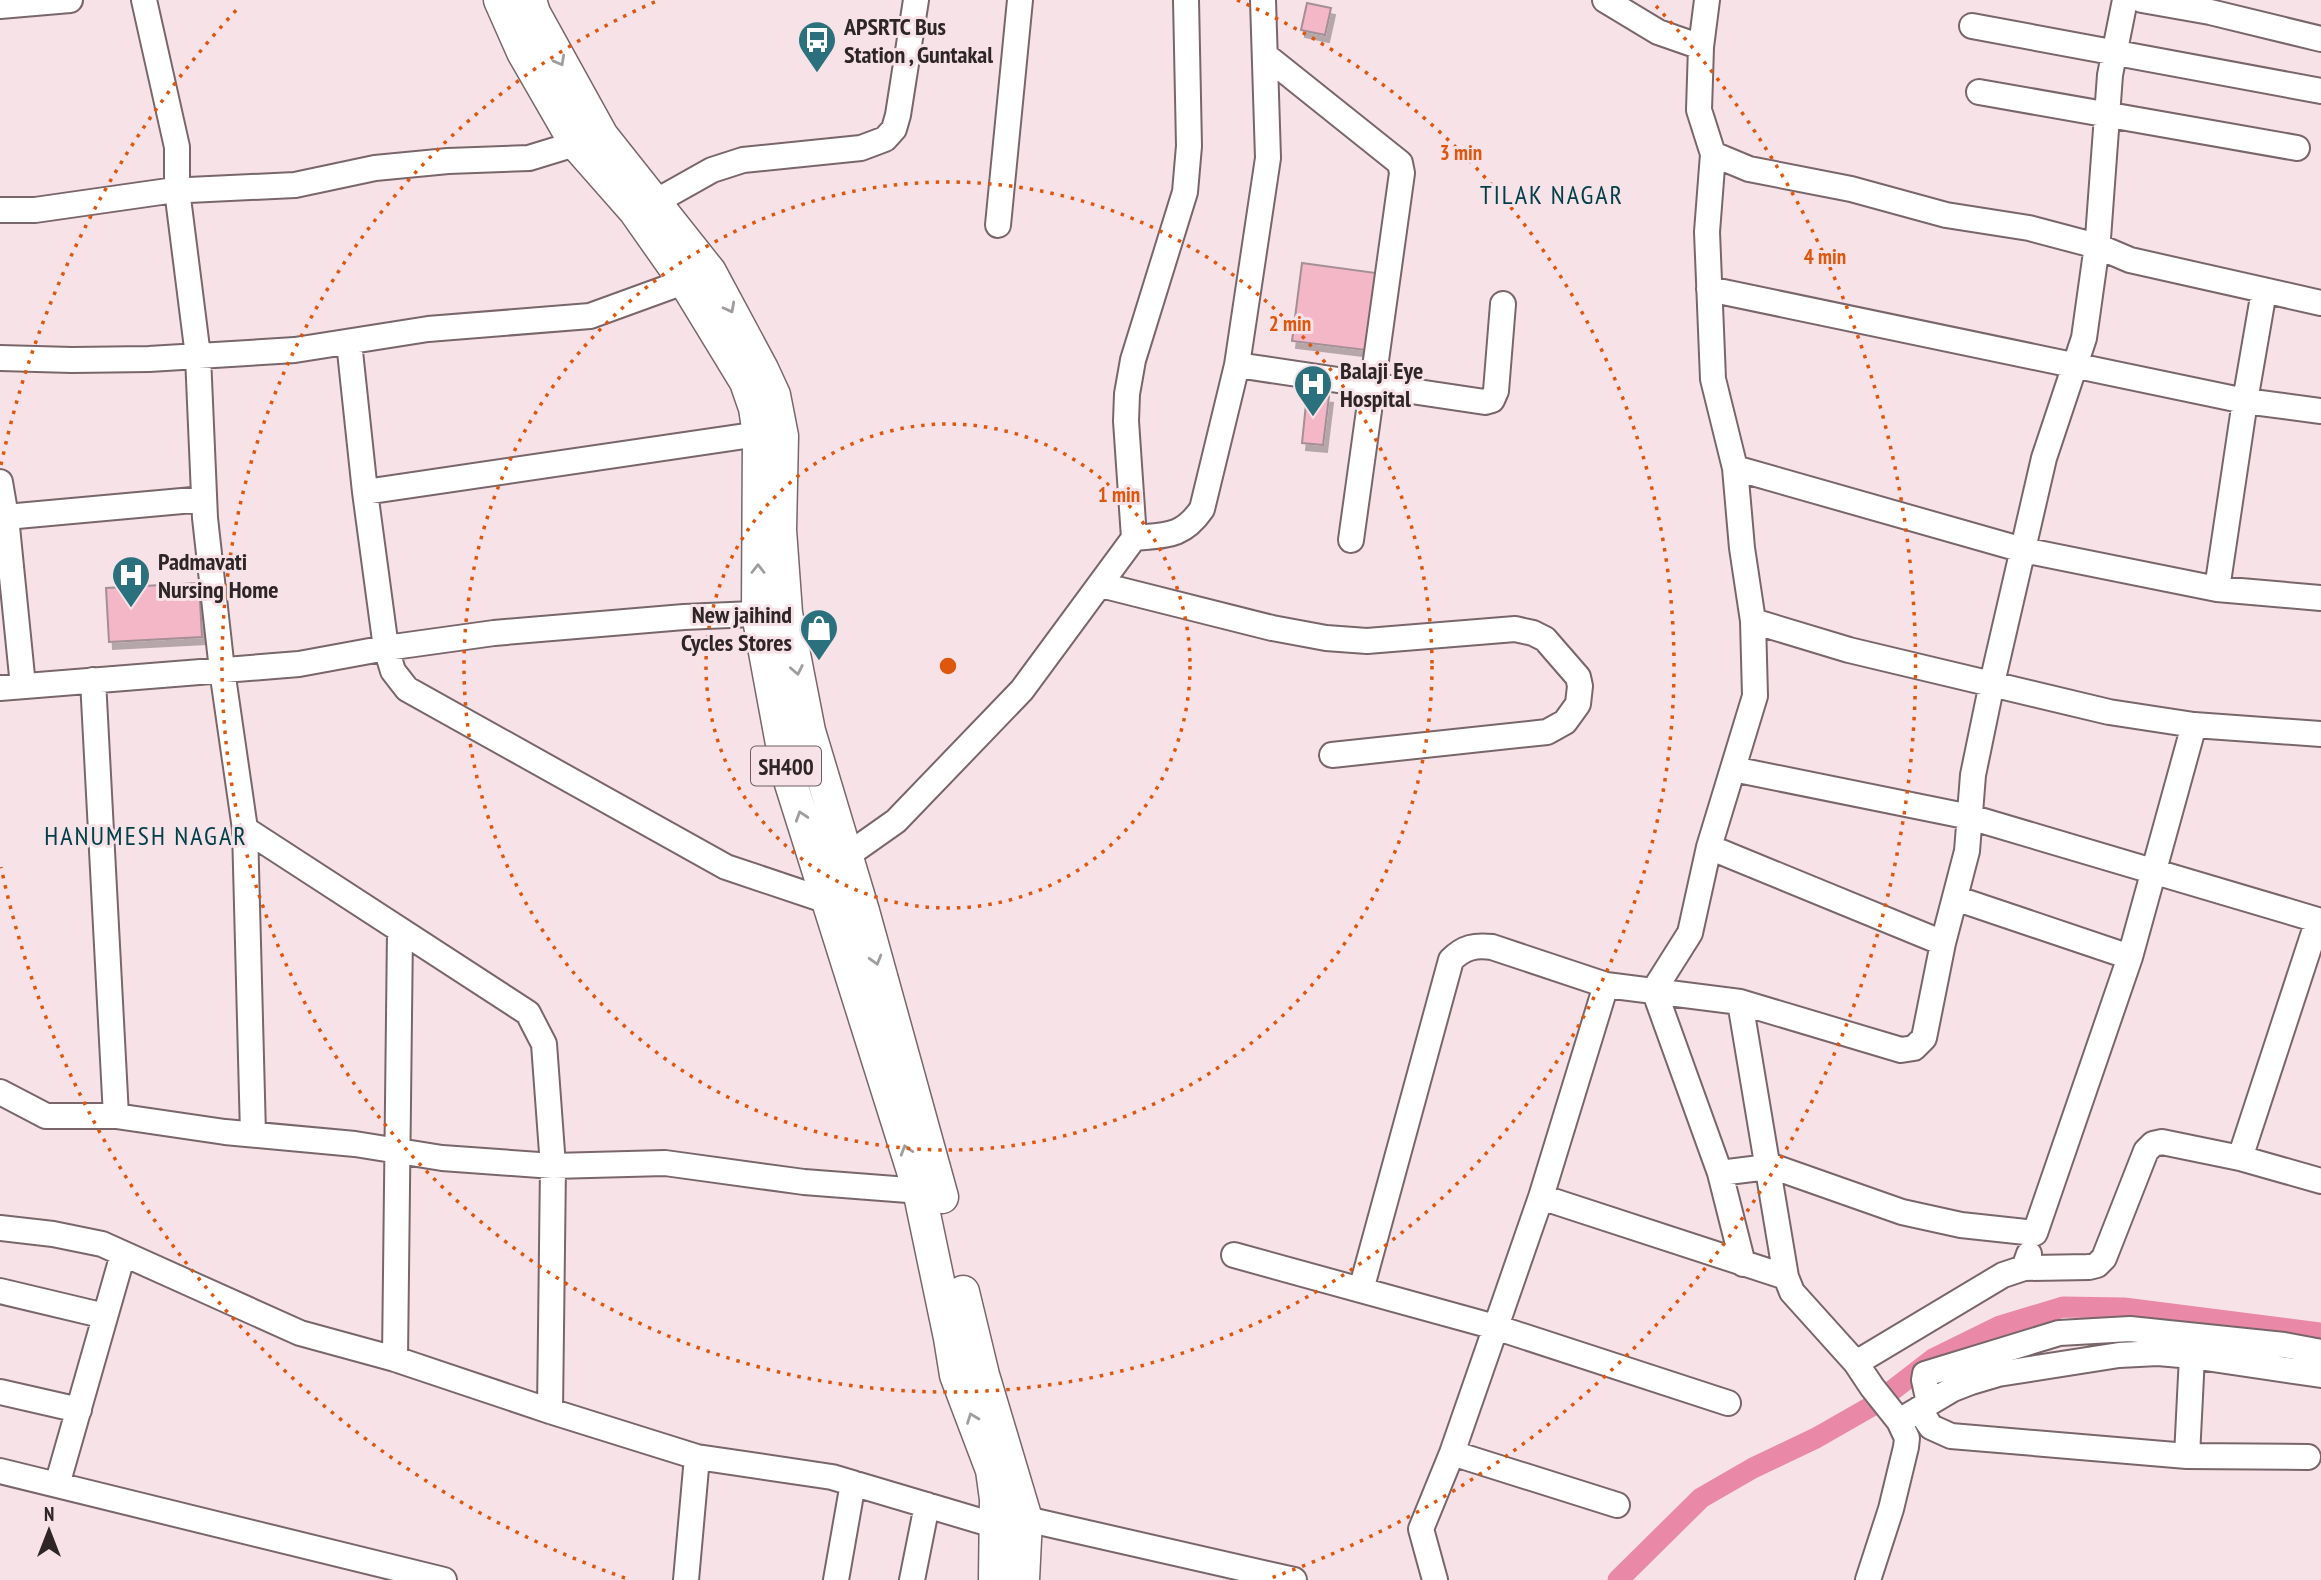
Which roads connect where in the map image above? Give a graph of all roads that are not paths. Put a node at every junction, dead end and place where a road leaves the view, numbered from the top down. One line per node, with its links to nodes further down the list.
1 (70, 0): 13 (street)
2 (144, 0): 25 (street)
3 (500, 0): 22 (main road, SH400)
4 (530, 0): 22 (main road, SH400, one-way to 22)
5 (916, 0): 26 (street)
6 (1020, 0): 28 (street)
7 (1185, 0): 49 (street)
8 (1263, 0): 18 (street)
9 (1605, 0): 16 (street)
10 (1707, 0): 16 (street)
11 (2125, 0): 17 (street)
12 (2142, 0): 15 (street)
13 (0, 6)
14 (1972, 26): 17 (street)
15 (2321, 39)
16 (1701, 47): 24 (street)
17 (2115, 52): 19 (street); 21 (street)
18 (1266, 56): 39 (street); 40 (street)
19 (2321, 91)
20 (1979, 92): 21 (street)
21 (2107, 113): 23 (street); 29 (street)
22 (589, 140): 25 (street); 26 (main road, SH400)
23 (2297, 148)
24 (1713, 154): 29 (street); 31 (street)
25 (177, 190): 27 (street); 36 (street)
26 (645, 206): 30 (main road, SH400)
27 (0, 210)
28 (998, 225)
29 (2097, 246): 32 (street); 38 (street)
30 (697, 277): 35 (street); 43 (main road, SH400); 55 (main road, SH400, one-way to 55)
31 (1709, 289): 38 (street); 44 (street)
32 (2264, 291): 33 (street); 41 (street)
33 (2321, 303)
34 (1503, 304): 40 (street)
35 (349, 342): 36 (street); 46 (street)
36 (198, 356): 37 (street); 47 (street)
37 (0, 358)
38 (2075, 364): 41 (street); 51 (street)
39 (1237, 365): 40 (street); 49 (street)
40 (1372, 385): 50 (street)
41 (2245, 401): 42 (street); 53 (street)
42 (2321, 411)
43 (759, 434): 46 (street); 55 (main road, SH400, one-way to 43)
44 (1735, 468): 51 (street); 56 (street)
45 (0, 482): 48 (street)
46 (365, 492): 57 (street)
47 (204, 499): 48 (street); 58 (street)
48 (6, 517): 61 (street)
49 (1134, 538): 52 (street)
50 (1351, 540)
51 (2023, 550): 53 (street); 60 (street)
52 (1101, 585): 64 (street); 69 (street)
53 (2217, 589): 54 (street)
54 (2321, 598)
55 (772, 613): 57 (street); 69 (main road, SH400)
56 (1753, 621): 60 (street); 65 (street)
57 (386, 648): 58 (street); 72 (street)
58 (222, 670): 59 (street); 67 (street)
59 (93, 680): 61 (street); 82 (street)
60 (1992, 683): 62 (street); 66 (street)
61 (12, 687)
62 (2194, 725): 63 (street); 70 (street)
63 (2321, 734)
64 (1332, 755)
65 (1733, 769): 66 (street); 68 (street)
66 (1970, 817): 70 (street); 71 (street)
67 (245, 829): 75 (street); 83 (street)
68 (1709, 847): 76 (street); 79 (street)
69 (832, 863): 72 (main road, SH400); 73 (main road, SH400)
70 (2154, 872): 74 (street); 77 (street)
71 (1955, 898): 76 (street); 77 (street)
72 (828, 902): 73 (street); 90 (main road, SH400, one-way to 72)
73 (863, 911): 90 (main road, SH400, one-way to 90)
74 (2319, 921): 85 (street)
75 (400, 931): 84 (street); 86 (street)
76 (1943, 943): 80 (street)
77 (2130, 957): 93 (street)
78 (1606, 985): 79 (street); 91 (street); 99 (street)
79 (1654, 990): 80 (street); 88 (street)
80 (1740, 1002): 87 (street)
81 (0, 1092): 82 (street)
82 (116, 1116): 83 (street)
83 (253, 1134): 84 (street)
84 (396, 1151): 86 (street); 105 (street)
85 (2239, 1158): 89 (street); 97 (street)
86 (553, 1166): 90 (street); 111 (street)
87 (1768, 1167): 88 (street); 93 (street); 98 (street)
88 (1720, 1173): 96 (street)
89 (2321, 1181)
90 (930, 1191): 122 (main road, SH400)
91 (1541, 1197): 96 (street); 102 (street)
92 (0, 1228): 94 (street)
93 (2035, 1233): 97 (street)
94 (123, 1254): 101 (street); 105 (street)
95 (1234, 1255): 99 (street)
96 (1744, 1264): 98 (street)
97 (2024, 1268): 106 (street)
98 (1786, 1277): 106 (street)
99 (1361, 1290): 102 (street)
100 (0, 1291): 101 (street)
101 (105, 1316): 110 (street)
102 (1495, 1327): 109 (street); 113 (street)
103 (2321, 1352): 112 (street)
104 (2192, 1356): 107 (street); 112 (street); 114 (street)
105 (394, 1359): 111 (street)
106 (1856, 1363): 112 (street)
107 (2321, 1376)
108 (0, 1392): 110 (street)
109 (1728, 1403)
110 (79, 1410): 119 (street)
111 (550, 1411): 115 (street)
112 (1910, 1412): 114 (street); 131 (street)
113 (1452, 1452): 121 (street); 130 (street)
114 (2187, 1456): 116 (street)
115 (697, 1457): 118 (street); 124 (street)
116 (2308, 1457)
117 (0, 1471): 119 (street)
118 (853, 1483): 120 (street); 125 (street)
119 (57, 1485): 123 (street)
120 (927, 1505): 122 (street); 126 (street)
121 (1617, 1505)
122 (1011, 1523): 127 (main road, SH400); 128 (main road, SH400); 129 (street)
123 (444, 1580)
124 (686, 1580)
125 (836, 1580)
126 (912, 1580)
127 (995, 1580)
128 (1023, 1580)
129 (1294, 1580)
130 (1435, 1580)
131 (1868, 1580)

